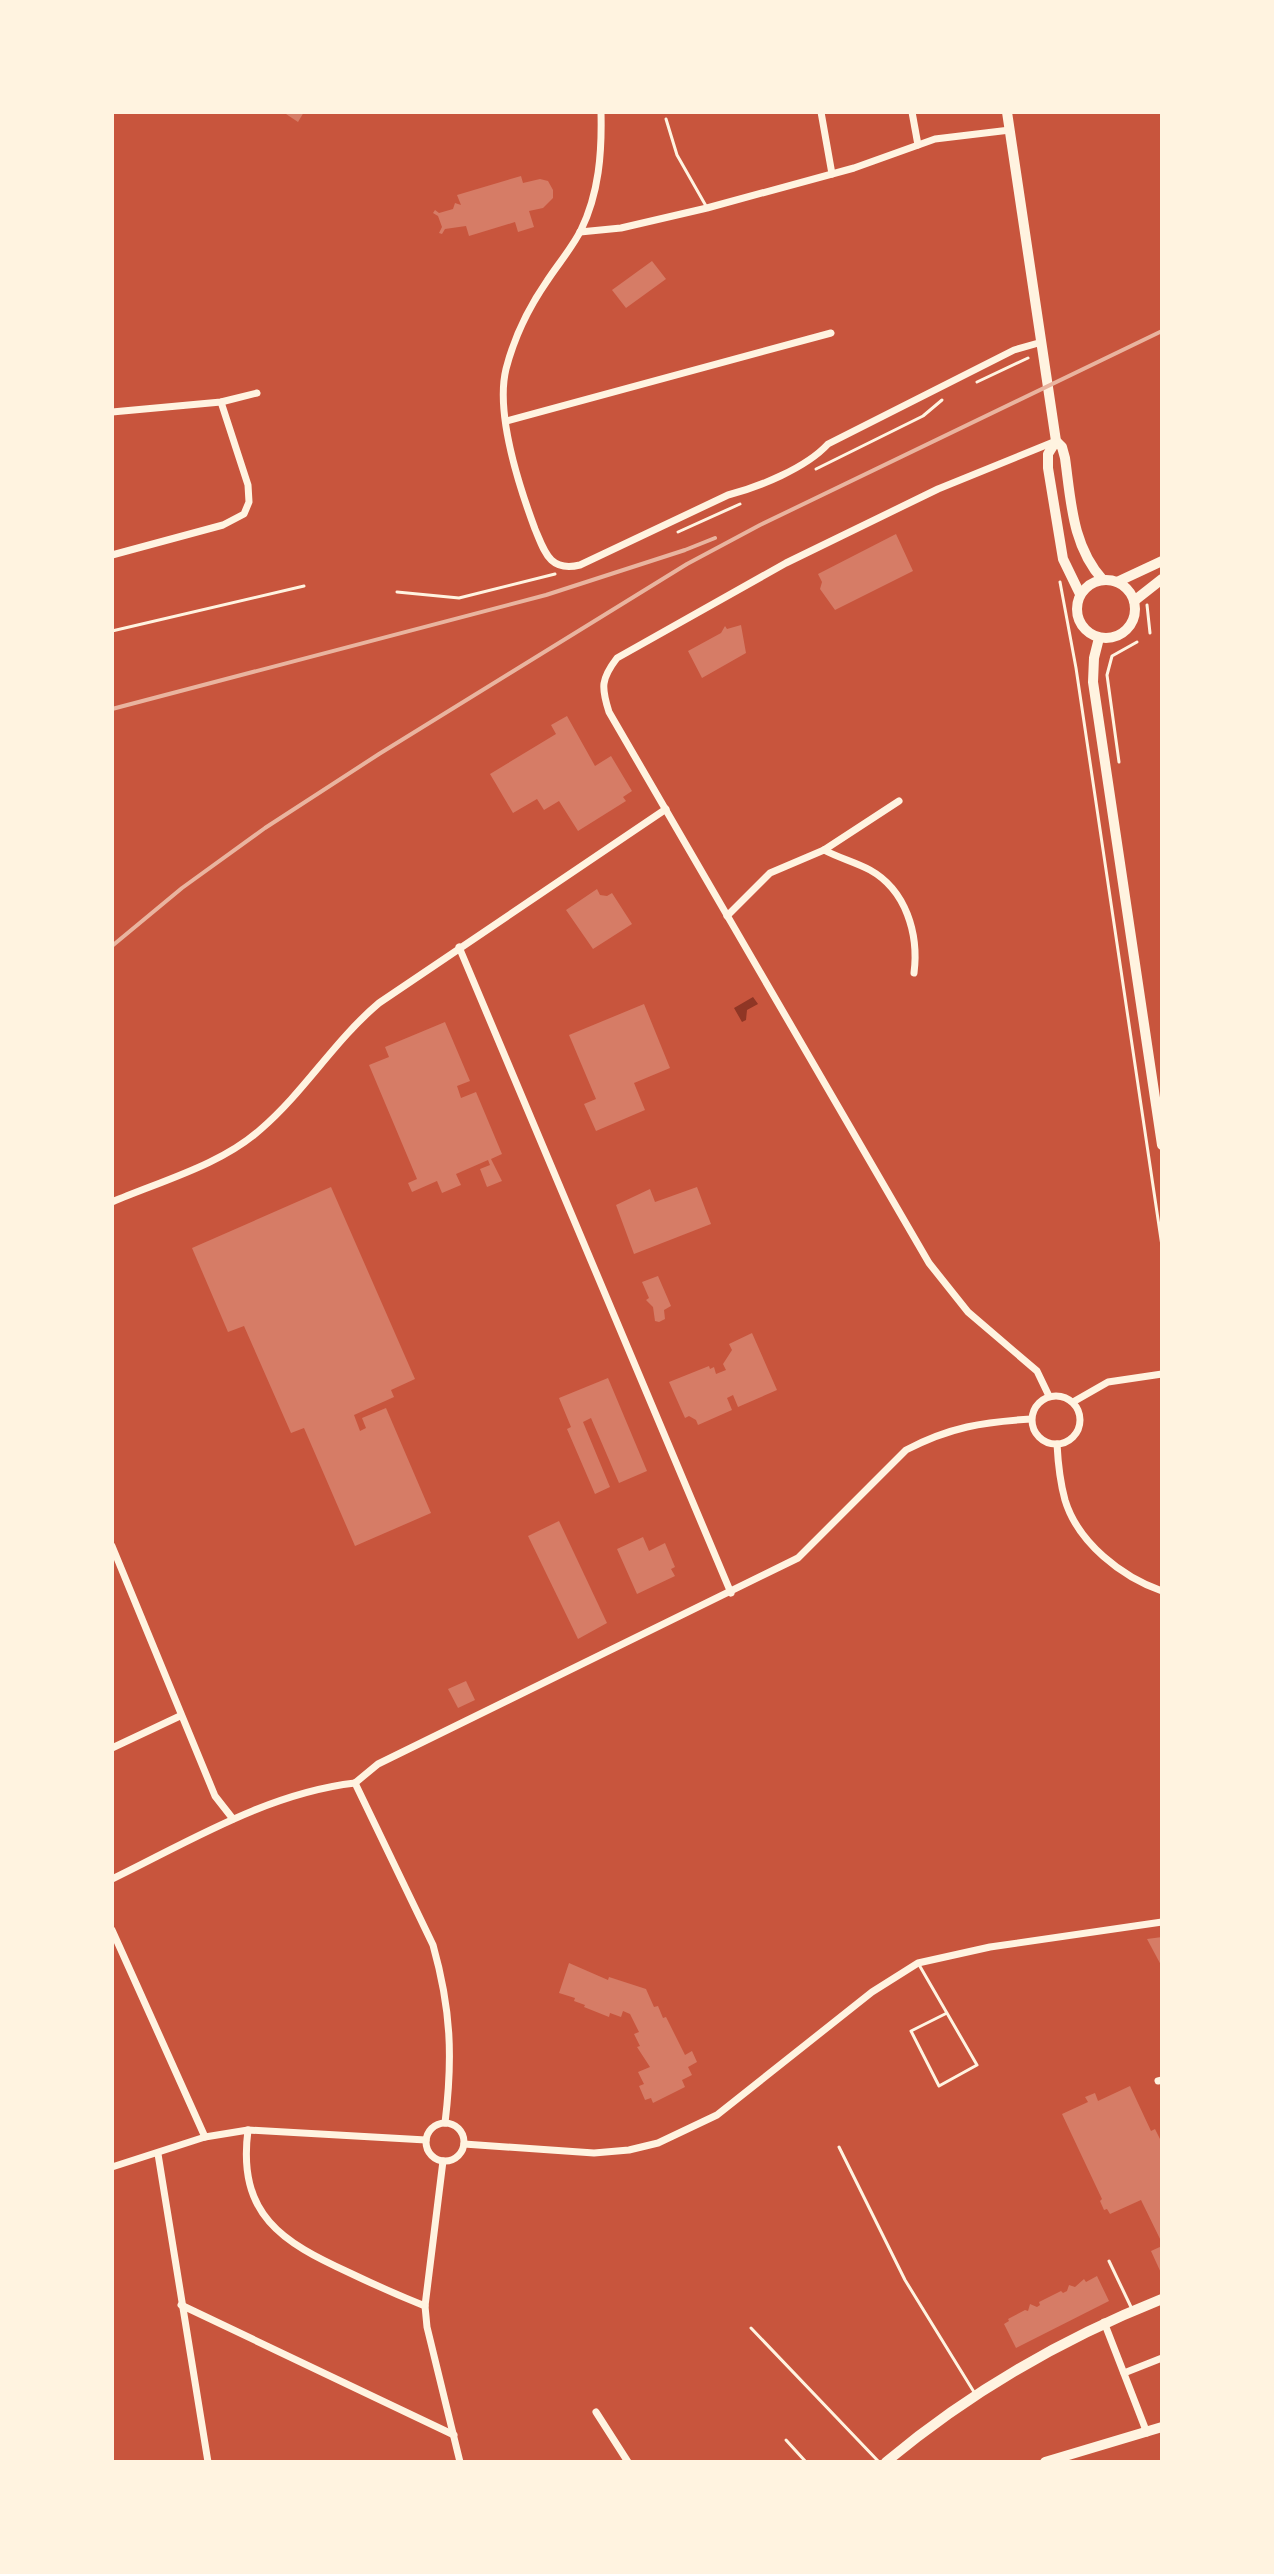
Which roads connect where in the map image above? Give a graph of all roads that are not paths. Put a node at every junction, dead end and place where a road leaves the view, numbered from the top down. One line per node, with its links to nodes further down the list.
1 (601, 112): 10 (street)
2 (821, 112): 8 (street)
3 (912, 112): 7 (street)
4 (1007, 112): 6 (main road)
5 (666, 119): 9 (lane)
6 (1010, 130): 7 (street); 12 (main road)
7 (918, 145): 8 (street)
8 (832, 174): 9 (street)
9 (707, 208): 10 (street)
10 (580, 232): 16 (street)
11 (831, 333): 16 (street)
12 (1042, 342): 16 (street); 17 (main road)
13 (257, 393): 14 (street)
14 (221, 402): 15 (street); 18 (street)
15 (112, 412)
16 (507, 421)
17 (1056, 441): 21 (main road); 23 (main road); 27 (street)
18 (112, 555)
19 (1162, 561): 22 (main road)
20 (1162, 579): 24 (main road)
21 (1103, 580): 22 (main road); 23 (main road)
22 (1117, 582): 24 (main road)
23 (1080, 594): 25 (main road)
24 (1134, 601): 25 (main road)
25 (1099, 638): 32 (main road)
26 (899, 801): 28 (street)
27 (666, 809): 29 (street); 30 (street)
28 (824, 850): 29 (street); 31 (street)
29 (727, 916): 35 (street)
30 (459, 947): 33 (street); 41 (street)
31 (914, 973)
32 (1162, 1145)
33 (112, 1202)
34 (1162, 1374): 36 (street)
35 (1049, 1396): 36 (street); 37 (street)
36 (1073, 1402): 38 (street)
37 (1031, 1419): 38 (street); 41 (street)
38 (1057, 1444): 40 (street)
39 (112, 1546): 42 (street)
40 (1162, 1591)
41 (731, 1593): 44 (street)
42 (180, 1716): 43 (street); 45 (street)
43 (112, 1748)
44 (355, 1783): 45 (street); 51 (street)
45 (233, 1819): 46 (street)
46 (112, 1879)
47 (1162, 1922): 49 (street)
48 (112, 1930): 53 (street)
49 (918, 1963): 50 (lane); 55 (street)
50 (947, 2013): 50 (lane)
51 (445, 2123): 54 (street); 55 (street)
52 (248, 2130): 53 (street); 54 (street); 63 (street)
53 (205, 2137): 57 (street)
54 (426, 2140): 58 (street)
55 (464, 2144): 58 (street)
56 (839, 2147): 69 (lane)
57 (158, 2154): 59 (street); 62 (street)
58 (443, 2161): 63 (street)
59 (112, 2167)
60 (1109, 2261): 64 (lane)
61 (1162, 2299): 64 (main road)
62 (181, 2305): 73 (street); 75 (street)
63 (425, 2306): 73 (street)
64 (1133, 2311): 65 (main road)
65 (1104, 2322): 68 (street); 69 (main road)
66 (751, 2328): 79 (lane)
67 (1162, 2358): 68 (street)
68 (1124, 2373): 72 (street)
69 (975, 2394): 80 (main road)
70 (596, 2412): 77 (street)
71 (1162, 2427): 72 (main road)
72 (1147, 2433): 81 (main road)
73 (454, 2435): 76 (street)
74 (786, 2440): 78 (lane)
75 (208, 2462)
76 (460, 2462)
77 (628, 2462)
78 (806, 2462)
79 (879, 2462)
80 (886, 2462)
81 (1045, 2462)

